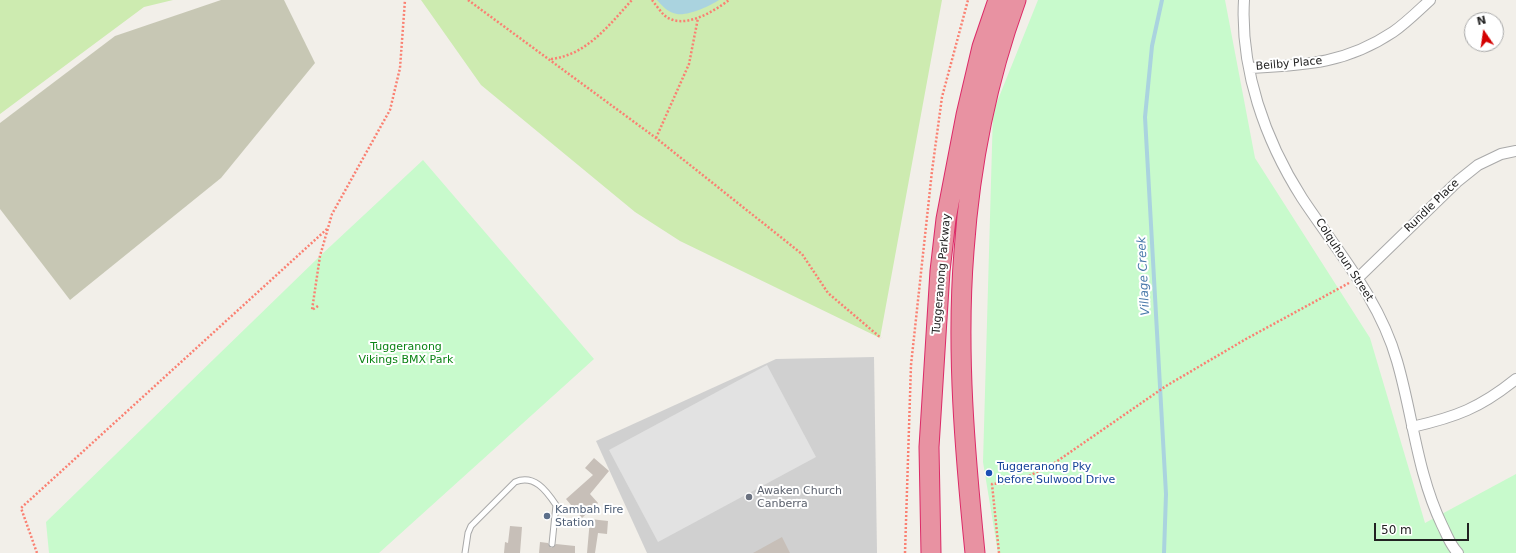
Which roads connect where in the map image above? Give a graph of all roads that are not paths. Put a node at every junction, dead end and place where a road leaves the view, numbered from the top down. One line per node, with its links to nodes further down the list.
1 (998, 0): 13 (highway, Tuggeranong Parkway)
2 (1016, 0): 14 (highway, Tuggeranong Parkway)
3 (1244, 0): 5 (street, Colquhoun Street)
4 (1430, 0): 5 (street, Beilby Place)
5 (1249, 68): 7 (street, Colquhoun Street)
6 (1516, 151): 7 (street, Rundle Place)
7 (1358, 278): 9 (street, Colquhoun Street)
8 (1516, 379): 9 (street)
9 (1412, 427): 11 (street, Colquhoun Street)
10 (552, 544): 12 (lane)
11 (1454, 551)
12 (465, 553)
13 (931, 553)
14 (974, 553)

